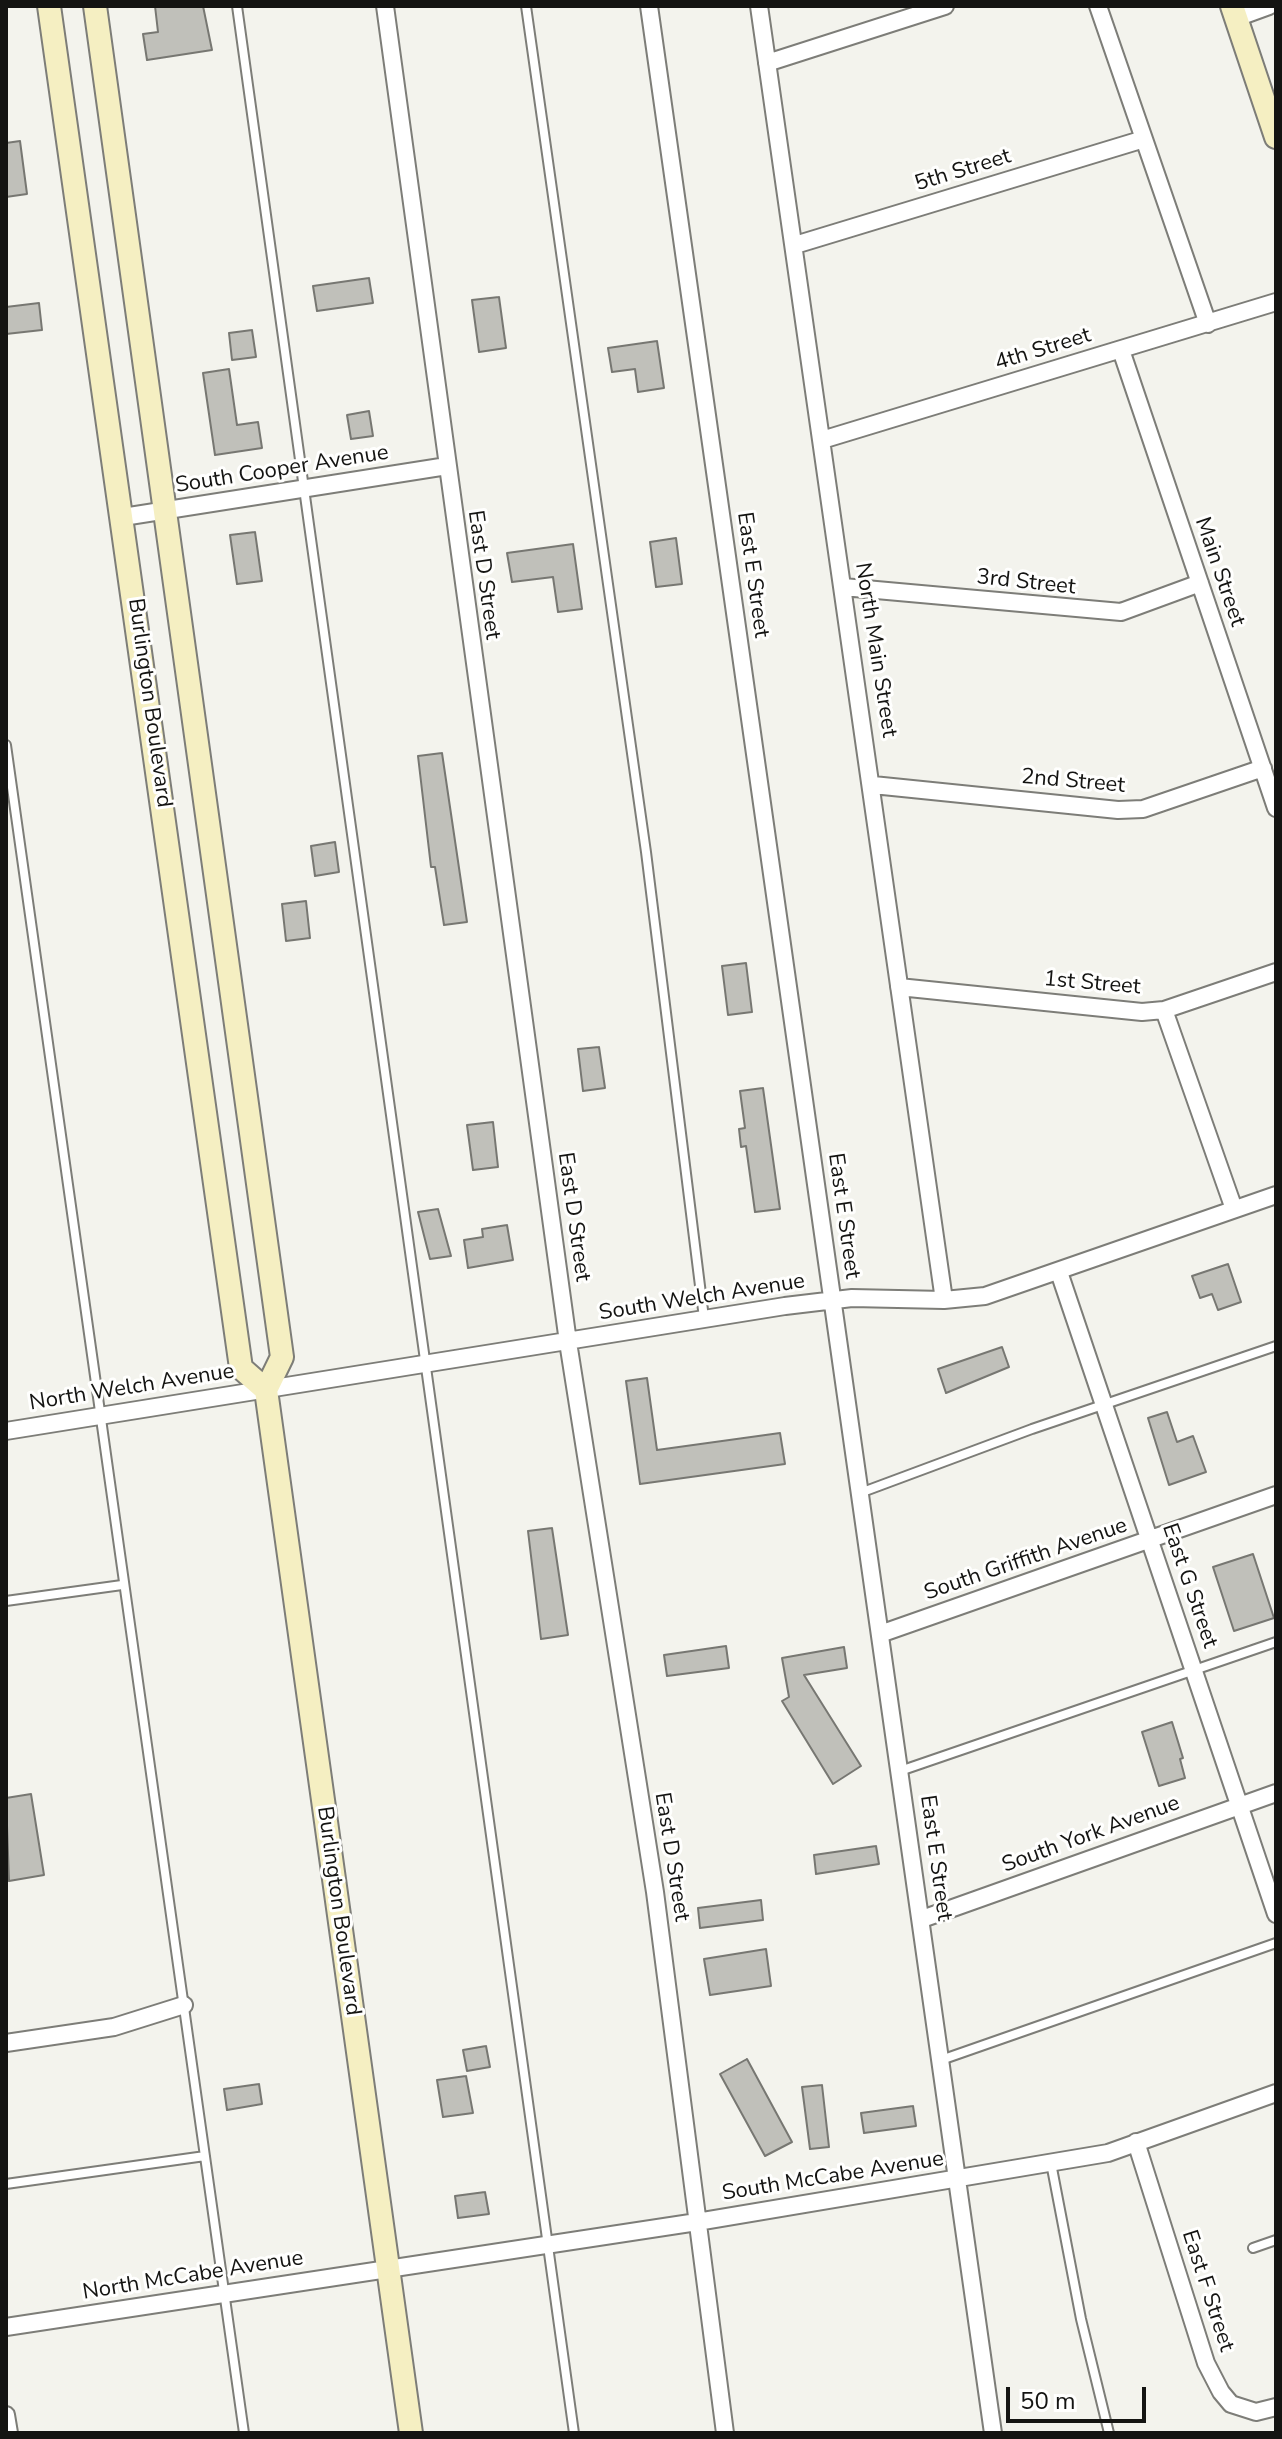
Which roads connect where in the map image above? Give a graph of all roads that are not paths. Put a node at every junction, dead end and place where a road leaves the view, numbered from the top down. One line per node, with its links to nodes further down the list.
1 (49, 6): 23 (street, Burlington Boulevard)
2 (95, 6): 22 (street, Burlington Boulevard)
3 (237, 6): 21 (lane)
4 (385, 6): 20 (street, East D Street)
5 (526, 6): 38 (lane)
6 (649, 6): 37 (street, East E Street)
7 (759, 6): 12 (street, North Main Street)
8 (945, 6): 12 (street)
9 (1098, 6): 14 (street)
10 (1269, 6): 11 (street)
11 (1234, 12): 13 (street)
12 (767, 63): 15 (street, North Main Street)
13 (1276, 137)
14 (1144, 139): 15 (street, 5th Street); 17 (street)
15 (795, 245): 19 (street, North Main Street)
16 (1276, 302): 17 (street, 4th Street)
17 (1208, 324): 18 (street, 4th Street)
18 (1121, 350): 19 (street, 4th Street); 24 (street, Main Street)
19 (822, 440): 25 (street, North Main Street)
20 (447, 466): 21 (street, South Cooper Avenue); 39 (street, East D Street)
21 (304, 489): 22 (street, South Cooper Avenue); 41 (lane)
22 (167, 510): 23 (street, South Cooper Avenue); 42 (street, Burlington Boulevard)
23 (123, 517): 42 (street, Burlington Boulevard)
24 (1200, 583): 25 (street, 3rd Street); 27 (street, Main Street)
25 (843, 587): 28 (street, North Main Street)
26 (6, 745): 44 (lane)
27 (1263, 768): 28 (street, 2nd Street); 29 (street, Main Street)
28 (873, 785): 31 (street, North Main Street)
29 (1276, 808)
30 (1276, 972): 32 (street, 1st Street)
31 (899, 987): 32 (street, 1st Street); 36 (street, North Main Street)
32 (1164, 1010): 34 (street)
33 (1276, 1195): 34 (street, South Welch Avenue)
34 (1234, 1209): 35 (street, South Welch Avenue)
35 (1059, 1272): 36 (street, South Welch Avenue); 43 (street, East G Street)
36 (944, 1300): 37 (street, South Welch Avenue)
37 (832, 1301): 38 (street, South Welch Avenue); 46 (street, East E Street)
38 (704, 1318): 39 (street, South Welch Avenue)
39 (568, 1342): 41 (street, South Welch Avenue); 69 (street, East D Street)
40 (1276, 1346): 43 (lane)
41 (426, 1365): 42 (street, South Welch Avenue); 71 (lane)
42 (266, 1390): 44 (street, North Welch Avenue); 73 (street, Burlington Boulevard)
43 (1105, 1406): 46 (lane); 48 (street, East G Street)
44 (101, 1416): 45 (street, North Welch Avenue); 49 (lane)
45 (6, 1431)
46 (860, 1493): 51 (street, East E Street)
47 (1276, 1495): 48 (street, South Griffith Avenue)
48 (1150, 1539): 51 (street, South Griffith Avenue); 53 (street, East G Street)
49 (122, 1585): 50 (lane); 60 (lane)
50 (6, 1601)
51 (880, 1634): 54 (street, East E Street)
52 (1276, 1642): 53 (lane)
53 (1194, 1670): 54 (lane); 56 (street, East G Street)
54 (900, 1771): 58 (street, East E Street)
55 (1276, 1793): 56 (street, South York Avenue)
56 (1240, 1805): 57 (street, East G Street); 58 (street, South York Avenue)
57 (1276, 1914)
58 (922, 1919): 62 (street, East E Street)
59 (1276, 1943): 62 (lane)
60 (184, 2005): 61 (street); 65 (lane)
61 (6, 2043)
62 (941, 2060): 67 (street, East E Street)
63 (1276, 2093): 64 (street, South McCabe Avenue)
64 (1136, 2142): 66 (street, South McCabe Avenue); 76 (street, East F Street)
65 (205, 2156): 68 (lane); 74 (lane)
66 (1051, 2163): 67 (street, South McCabe Avenue); 84 (lane)
67 (957, 2179): 69 (street, South McCabe Avenue); 83 (street, East E Street)
68 (6, 2184)
69 (697, 2222): 71 (street, South McCabe Avenue); 82 (street, East D Street)
70 (1276, 2240): 72 (lane)
71 (548, 2244): 73 (street, South McCabe Avenue); 81 (lane)
72 (1253, 2248)
73 (387, 2269): 74 (street, North McCabe Avenue); 80 (street, Burlington Boulevard)
74 (226, 2293): 75 (street, North McCabe Avenue); 79 (lane)
75 (6, 2327)
76 (1276, 2407)
77 (6, 2415): 78 (street)
78 (9, 2433)
79 (244, 2433)
80 (411, 2433)
81 (574, 2433)
82 (725, 2433)
83 (993, 2433)
84 (1109, 2433)

